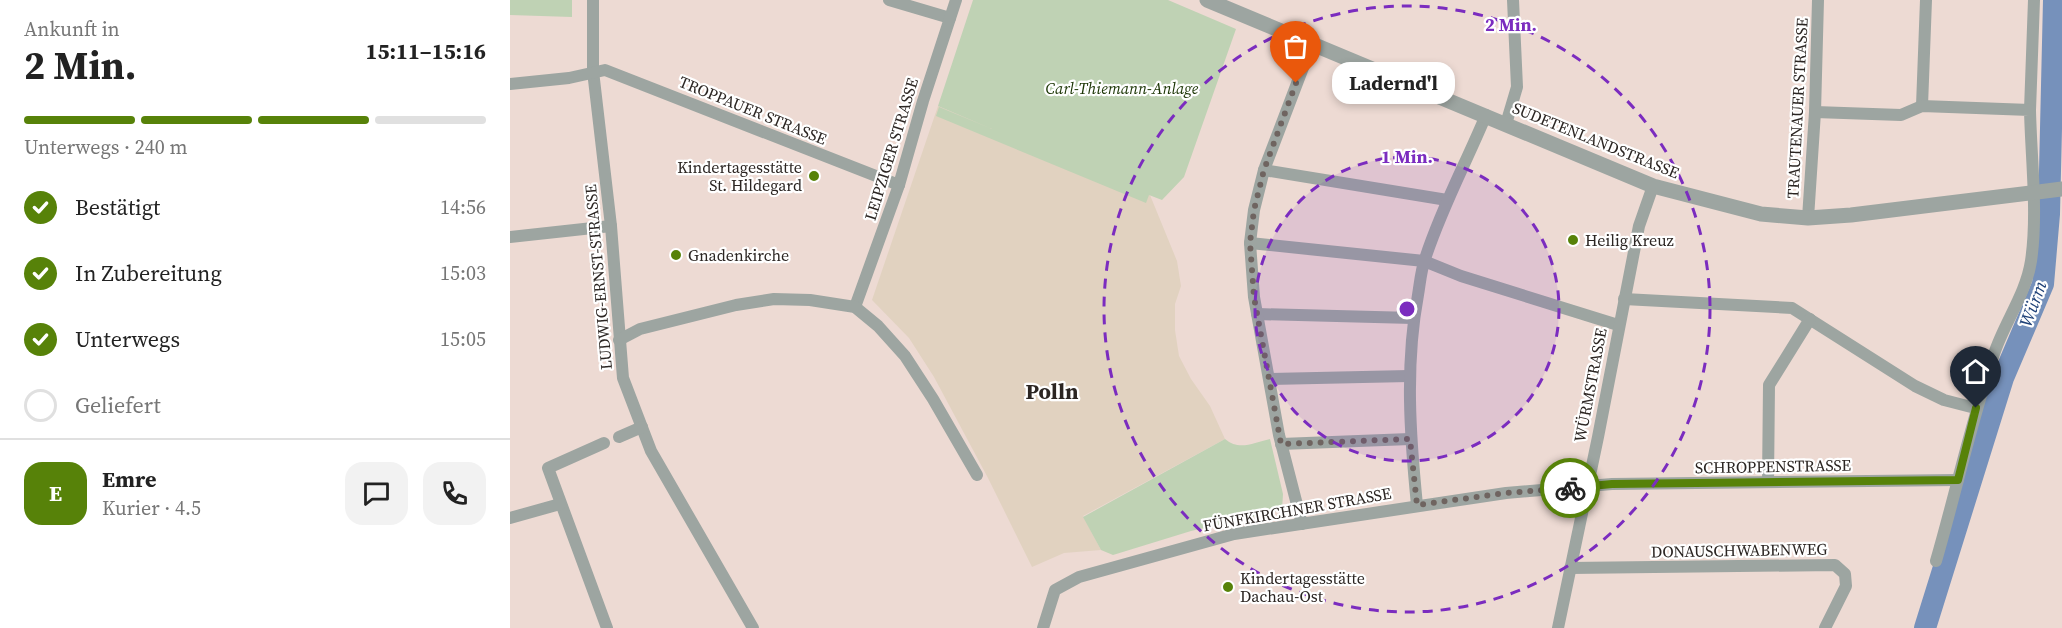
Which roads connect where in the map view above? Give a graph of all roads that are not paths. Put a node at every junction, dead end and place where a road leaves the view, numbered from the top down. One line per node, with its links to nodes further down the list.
1 (593, 0): 11 (street, LUDWIG-ERNST-STRASSE)
2 (889, 0): 9 (street)
3 (956, 0): 9 (street, LEIPZIGER STRASSE)
4 (1208, 0): 10 (street, SUDETENLANDSTRASSE)
5 (1513, 0): 17 (street)
6 (1818, 0): 15 (street, TRAUTENAUER STRASSE)
7 (1926, 0): 13 (street)
8 (2034, 0): 14 (street)
9 (950, 18): 19 (street, LEIPZIGER STRASSE)
10 (1312, 44): 16 (street, SUDETENLANDSTRASSE); 18 (street)
11 (593, 71): 12 (street); 19 (street, TROPPAUER STRASSE); 25 (street, LUDWIG-ERNST-STRASSE)
12 (510, 84)
13 (1922, 106): 14 (street); 15 (street)
14 (2030, 110): 22 (street)
15 (1815, 112): 24 (street, TRAUTENAUER STRASSE)
16 (1486, 115): 17 (street, SUDETENLANDSTRASSE); 23 (street)
17 (1506, 124): 20 (street, SUDETENLANDSTRASSE)
18 (1264, 170): 23 (street); 27 (street)
19 (899, 185): 30 (street, LEIPZIGER STRASSE)
20 (1653, 186): 24 (street, SUDETENLANDSTRASSE); 29 (street, WÜRMSTRASSE)
21 (2062, 189): 22 (street, SUDETENLANDSTRASSE)
22 (2034, 193): 24 (street, SUDETENLANDSTRASSE); 38 (street)
23 (1447, 200): 28 (street)
24 (1808, 218)
25 (611, 226): 26 (street); 35 (street, LUDWIG-ERNST-STRASSE)
26 (510, 237)
27 (1250, 243): 28 (street); 31 (street)
28 (1424, 261): 32 (street); 34 (street)
29 (1624, 299): 33 (street); 34 (street, WÜRMSTRASSE)
30 (855, 307): 35 (street); 44 (street)
31 (1257, 314): 32 (street); 37 (street)
32 (1413, 318): 36 (street)
33 (1810, 319): 38 (street); 46 (street)
34 (1618, 325): 47 (street, WÜRMSTRASSE)
35 (619, 340): 39 (street, LUDWIG-ERNST-STRASSE)
36 (1409, 376): 37 (street); 41 (street)
37 (1270, 379): 43 (street)
38 (1976, 408): 45 (street)
39 (642, 427): 40 (street); 55 (street, LUDWIG-ERNST-STRASSE)
40 (619, 437)
41 (1410, 439): 43 (street); 49 (street)
42 (604, 443): 48 (street)
43 (1281, 444): 51 (street)
44 (977, 475)
45 (1958, 480): 46 (street, SCHROPPENSTRASSE); 52 (street)
46 (1768, 482): 47 (street, SCHROPPENSTRASSE)
47 (1587, 486): 49 (street, FÜNFKIRCHNER STRASSE); 53 (street, WÜRMSTRASSE)
48 (560, 504): 50 (street); 54 (street)
49 (1417, 505): 51 (street, FÜNFKIRCHNER STRASSE)
50 (510, 518)
51 (1302, 524): 56 (street, FÜNFKIRCHNER STRASSE)
52 (1936, 561)
53 (1570, 568): 57 (street, WÜRMSTRASSE); 58 (street, DONAUSCHWABENWEG)
54 (607, 628)
55 (753, 628)
56 (1043, 628)
57 (1558, 628)
58 (1825, 628)

